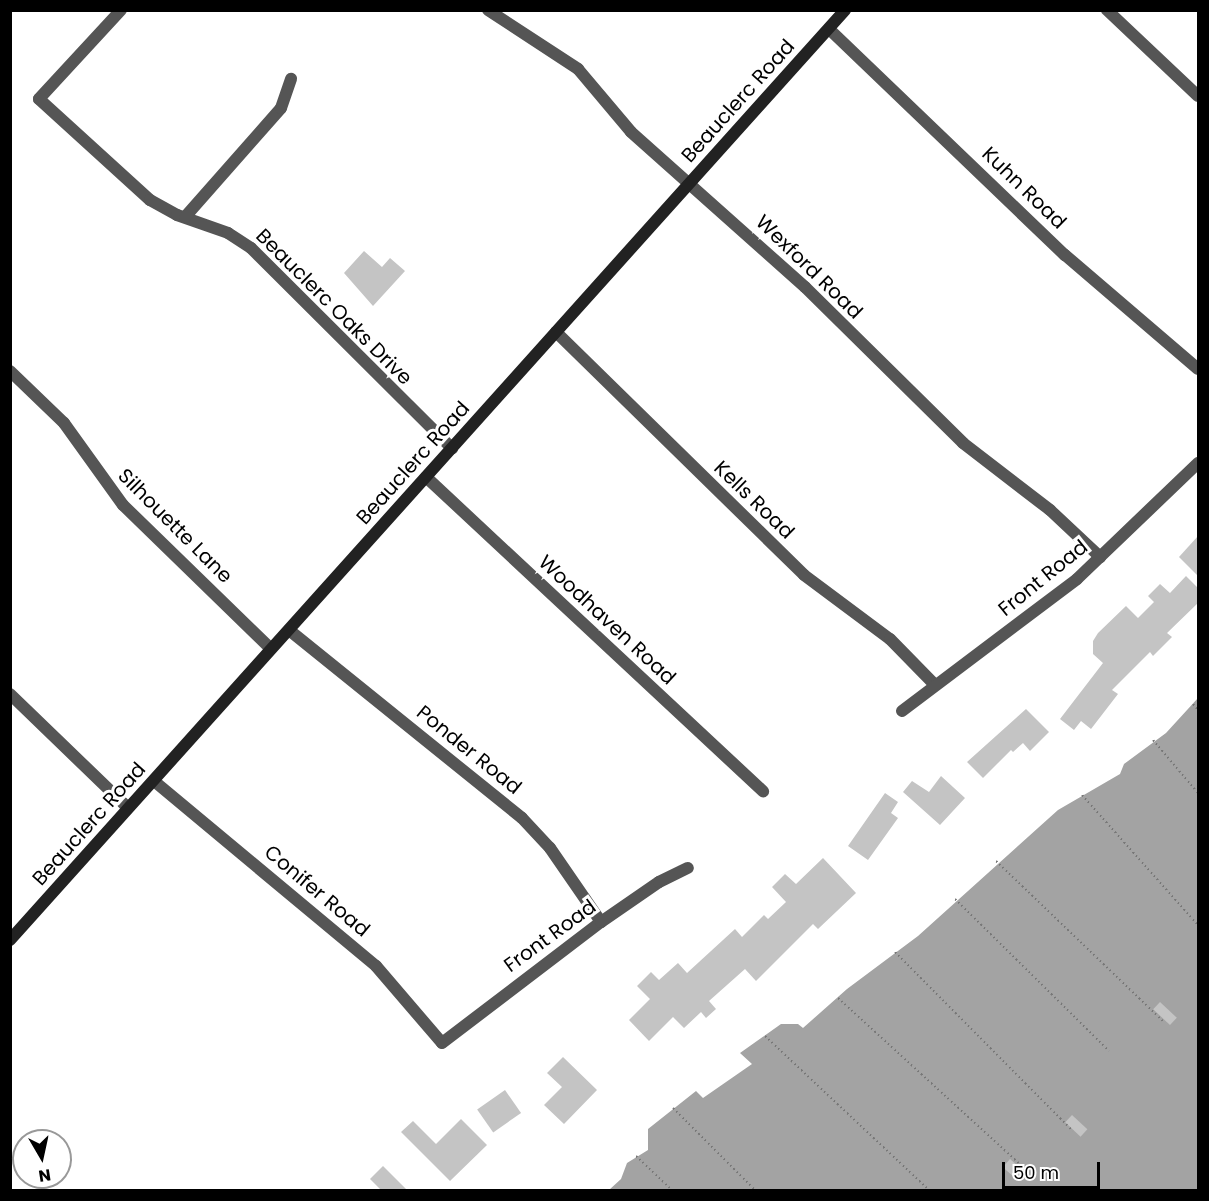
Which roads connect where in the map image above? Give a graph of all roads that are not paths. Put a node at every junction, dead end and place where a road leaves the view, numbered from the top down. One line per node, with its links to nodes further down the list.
1 (121, 10): 9 (street, Beauclerc Oaks Drive)
2 (488, 10): 8 (street, Wexford Road)
3 (845, 10): 5 (street, Beauclerc Road)
4 (1107, 10): 7 (street)
5 (829, 29): 8 (street, Beauclerc Road); 11 (street, Kuhn Road)
6 (291, 79): 9 (street)
7 (1198, 96)
8 (689, 183): 10 (street, Beauclerc Road); 16 (street, Wexford Road)
9 (185, 217): 13 (street, Beauclerc Oaks Drive)
10 (556, 332): 13 (street, Beauclerc Road); 19 (street, Kells Road)
11 (1198, 369)
12 (10, 370): 18 (street, Silhouette Lane)
13 (452, 448): 15 (street, Beauclerc Road)
14 (1198, 463): 16 (street, Front Road)
15 (426, 477): 17 (street, Beauclerc Road); 23 (street, Woodhaven Road)
16 (1100, 557): 19 (street, Front Road)
17 (289, 630): 18 (street, Beauclerc Road); 26 (street, Ponder Road)
18 (272, 649): 22 (street, Beauclerc Road)
19 (935, 685): 21 (street, Front Road)
20 (10, 694): 24 (street)
21 (902, 711)
22 (154, 781): 24 (street, Beauclerc Road); 28 (street, Conifer Road)
23 (763, 791)
24 (128, 808): 27 (street, Beauclerc Road)
25 (688, 868): 26 (street, Front Road)
26 (601, 922): 28 (street, Front Road)
27 (10, 940)
28 (442, 1043)

